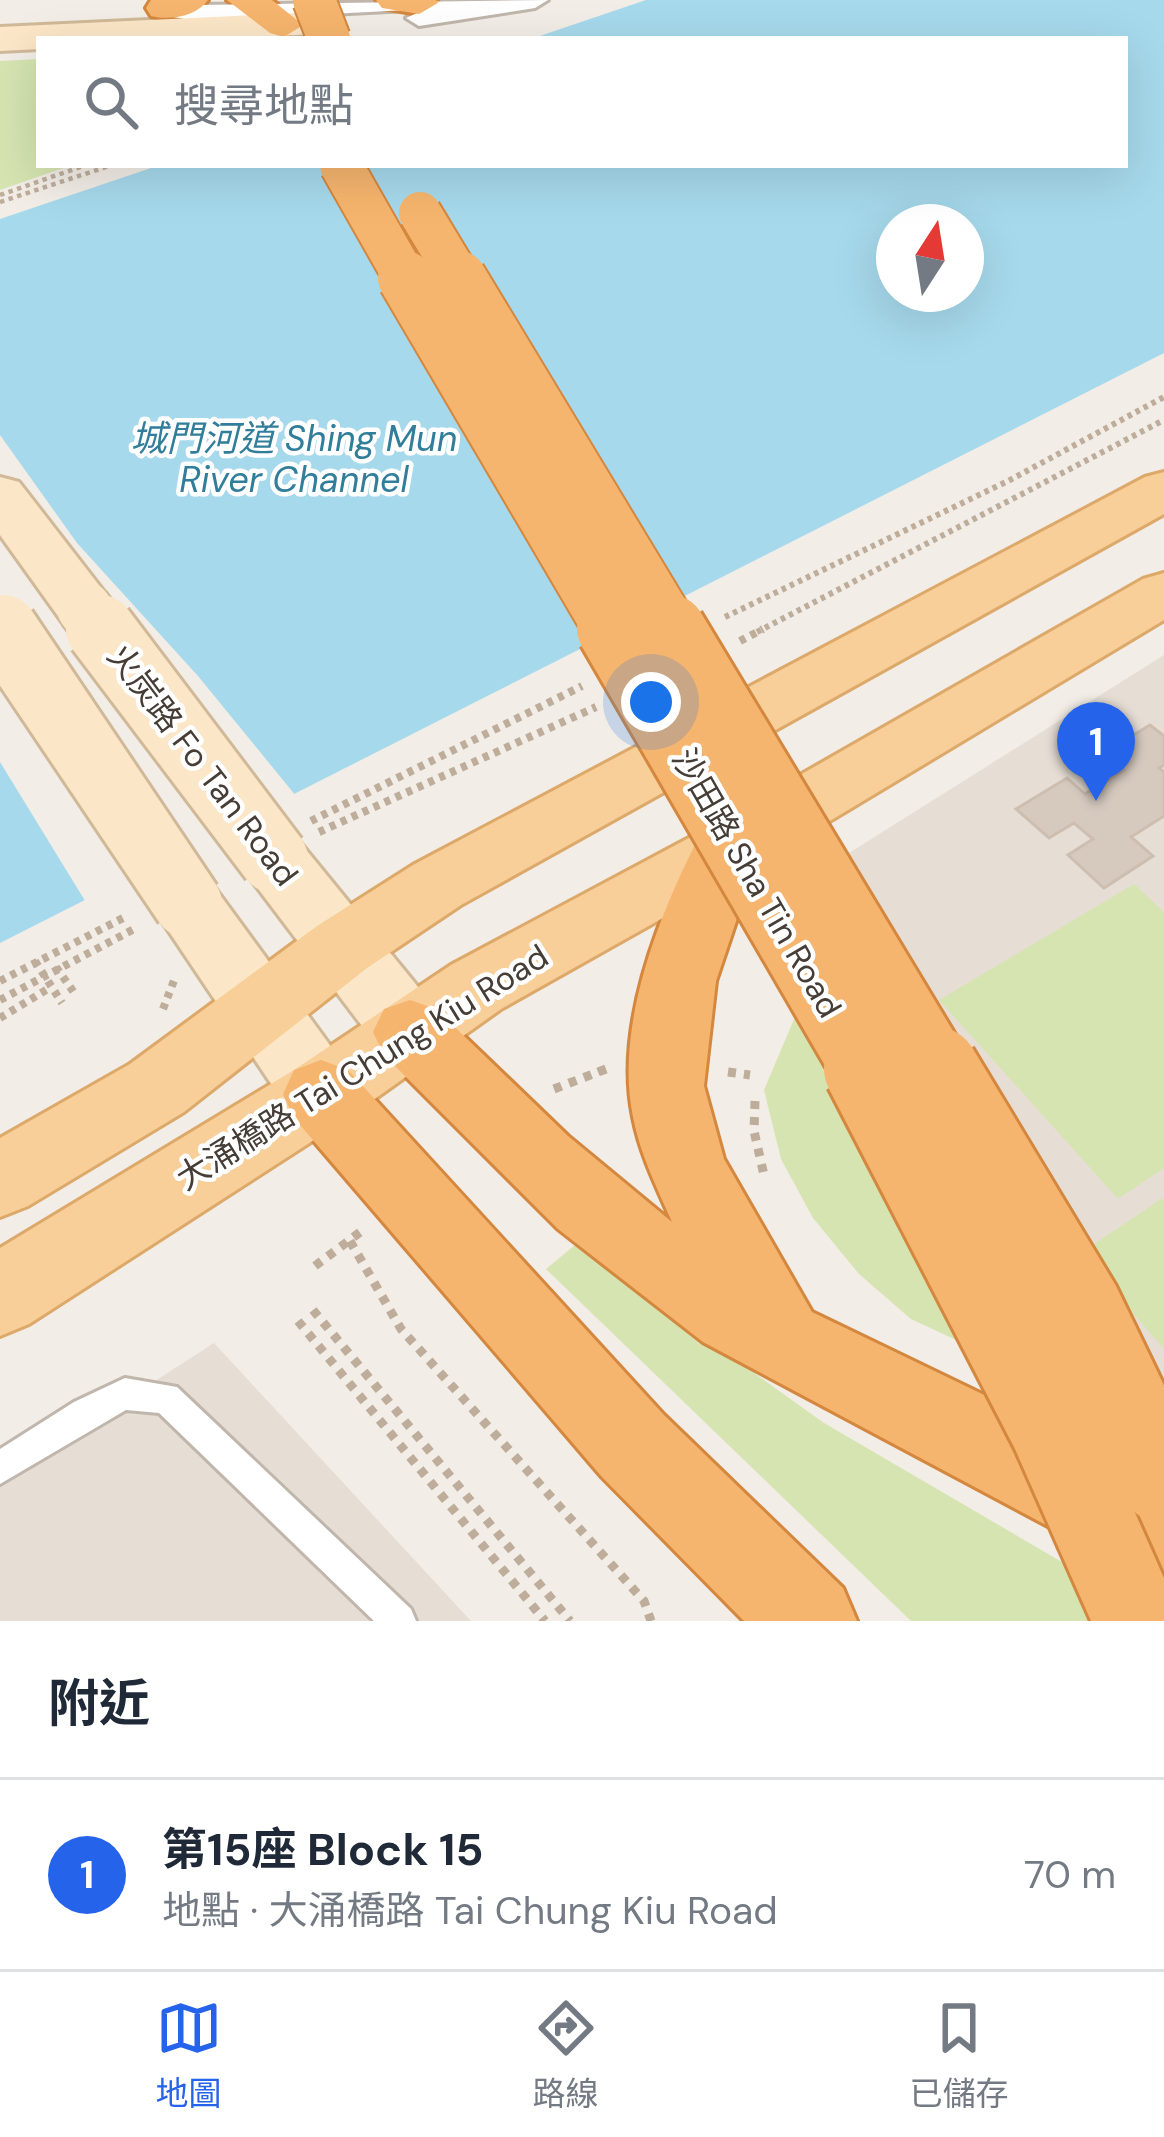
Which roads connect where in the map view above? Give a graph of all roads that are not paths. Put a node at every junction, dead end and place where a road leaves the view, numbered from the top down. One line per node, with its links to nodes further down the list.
1 (535, 0): 4 (street)
2 (421, 1): 4 (street)
3 (177, 4): 4 (street); 5 (main road)
4 (297, 15): 7 (main road)
5 (0, 17)
6 (36, 36): 8 (main road)
7 (37, 36)
8 (0, 39)
9 (343, 168): 28 (highway, 沙田路 Sha Tin Road, bridge)
10 (394, 168): 24 (highway, 沙田路 Sha Tin Road, bridge)
11 (1164, 490): 16 (main road)
12 (0, 495): 16 (main road, 火炭路 Fo Tan Road, bridge)
13 (1164, 593): 15 (main road, 大涌橋路 Tai Chung Kiu Road)
14 (0, 624): 17 (main road, bridge)
15 (726, 850): 18 (main road, 大涌橋路 Tai Chung Kiu Road); 22 (highway)
16 (342, 947): 17 (main road); 18 (main road, 火炭路 Fo Tan Road)
17 (260, 1011): 19 (main road); 20 (main road)
18 (410, 1032): 19 (main road, 大涌橋路 Tai Chung Kiu Road); 22 (highway)
19 (321, 1094): 21 (main road, 大涌橋路 Tai Chung Kiu Road); 27 (highway)
20 (0, 1180)
21 (0, 1295)
22 (783, 1343): 25 (highway)
23 (0, 1468): 26 (lane)
24 (1164, 1482)
25 (1164, 1542)
26 (399, 1621)
27 (810, 1621)
28 (1137, 1621)

